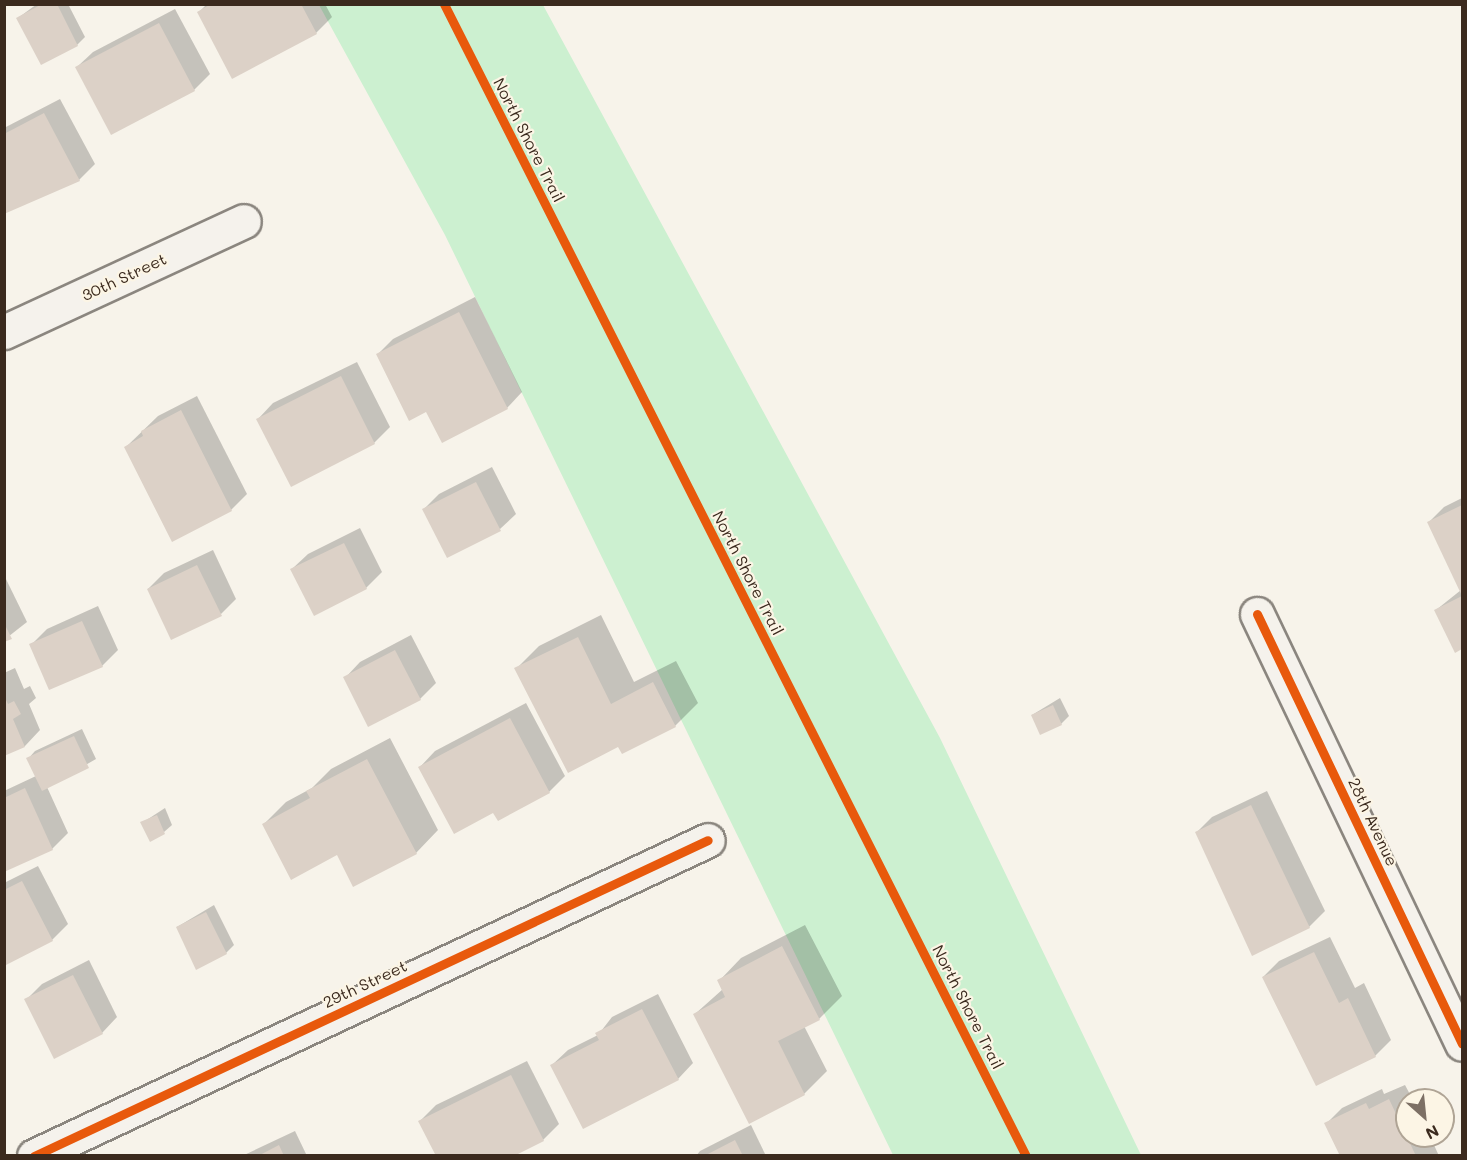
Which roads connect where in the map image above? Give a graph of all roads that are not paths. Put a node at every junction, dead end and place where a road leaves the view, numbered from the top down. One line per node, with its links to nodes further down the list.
1 (244, 221): 2 (street, 30th Street)
2 (4, 332)
3 (1257, 614): 5 (street, 28th Avenue)
4 (708, 840): 6 (street, 29th Street)
5 (1462, 1044)
6 (34, 1155)

